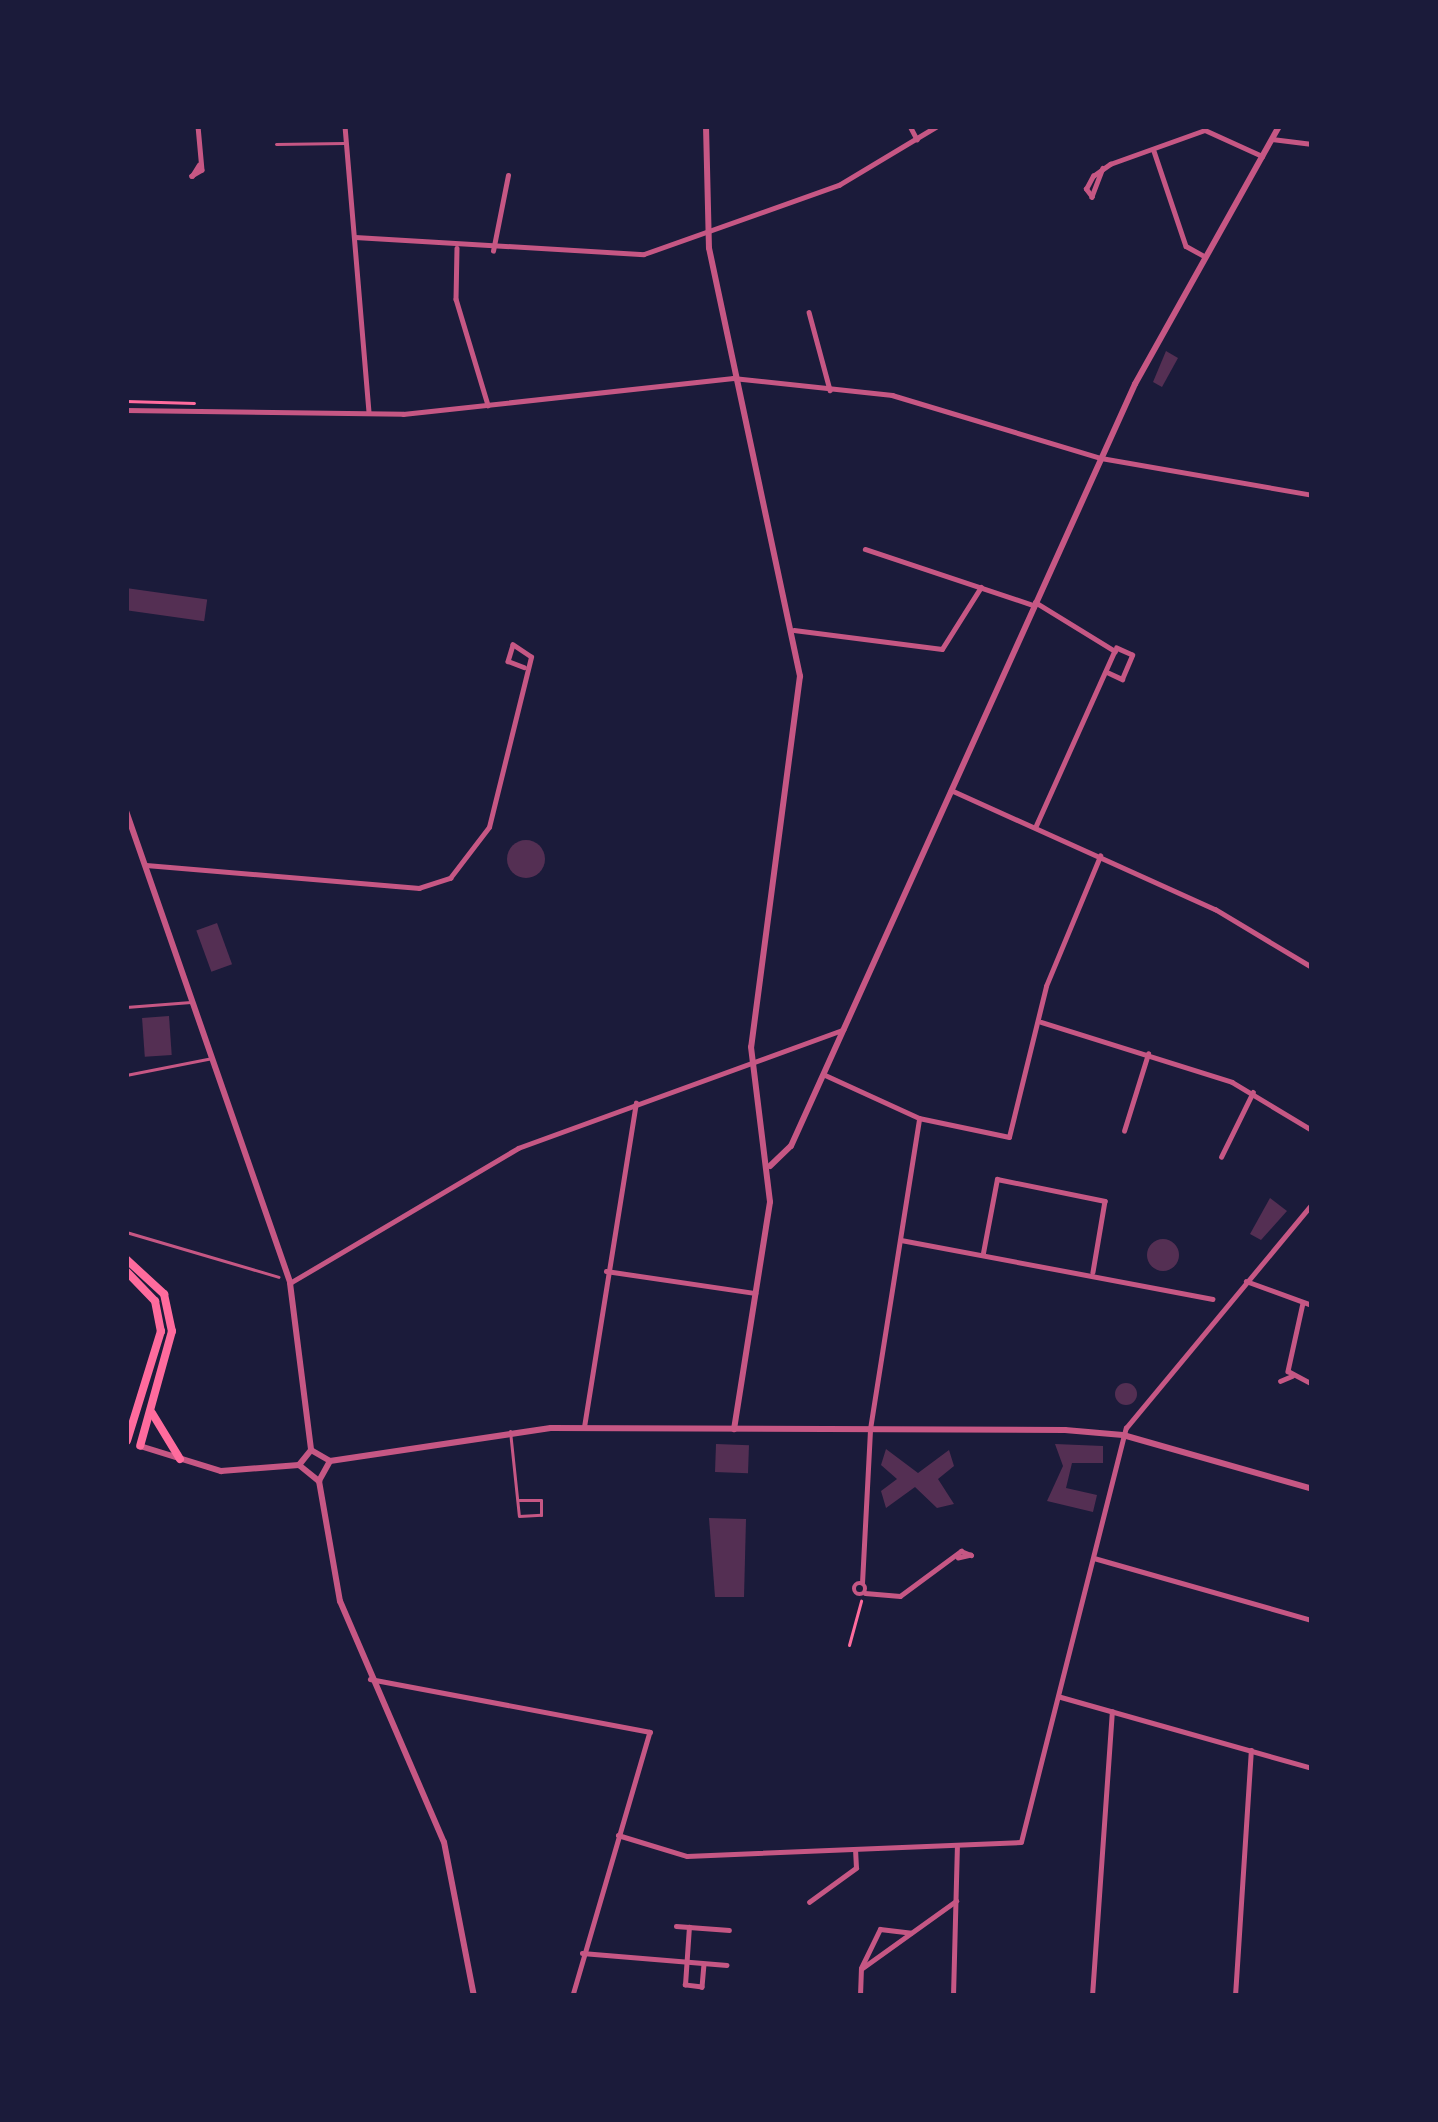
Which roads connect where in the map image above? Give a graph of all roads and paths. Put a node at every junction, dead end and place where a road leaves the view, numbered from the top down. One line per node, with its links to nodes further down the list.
1 (198, 126): 14 (street)
2 (345, 126): 9 (street)
3 (706, 126): 17 (street)
4 (910, 126): 7 (street)
5 (937, 126): 7 (street)
6 (1280, 126): 8 (street)
7 (917, 139): 17 (street)
8 (1272, 139): 11 (street); 13 (street)
9 (346, 143): 10 (lane); 18 (street)
10 (276, 144)
11 (1312, 144)
12 (1154, 149): 13 (street); 15 (street); 19 (street)
13 (1262, 156): 23 (street)
14 (199, 165)
15 (1103, 169)
16 (508, 175): 21 (street)
17 (707, 236): 21 (street); 25 (street)
18 (355, 237): 20 (street); 29 (street)
19 (1186, 246): 22 (street); 23 (street)
20 (457, 248): 21 (street); 27 (street)
21 (493, 251)
22 (1181, 254)
23 (1204, 256): 30 (street)
24 (809, 312): 26 (street)
25 (733, 378): 26 (street); 27 (street); 35 (street)
26 (830, 390): 30 (street)
27 (488, 405): 29 (street)
28 (126, 410): 29 (street)
29 (369, 413)
30 (1101, 458): 31 (street); 34 (street)
31 (1312, 495)
32 (866, 549): 33 (street)
33 (981, 586): 34 (street); 35 (street)
34 (1034, 604): 36 (street); 39 (street)
35 (794, 630): 51 (street)
36 (1115, 649): 38 (street); 38 (street)
37 (524, 667): 43 (street)
38 (1107, 672): 41 (street)
39 (951, 790): 41 (street); 48 (street)
40 (126, 811): 43 (street)
41 (1036, 827): 42 (street)
42 (1100, 856): 44 (street); 47 (street)
43 (146, 866): 45 (street)
44 (1312, 967)
45 (193, 1002): 46 (lane); 50 (street)
46 (126, 1007)
47 (1040, 1022): 49 (street); 56 (street)
48 (843, 1030): 51 (street); 52 (street)
49 (1148, 1054): 54 (street); 58 (street)
50 (212, 1058): 53 (lane); 71 (street)
51 (752, 1059): 55 (street); 60 (street)
52 (823, 1074): 56 (street); 60 (street)
53 (126, 1075)
54 (1253, 1092): 57 (street); 59 (street)
55 (636, 1102): 67 (street); 71 (street)
56 (920, 1118): 63 (street)
57 (1312, 1130)
58 (1124, 1131)
59 (1221, 1157)
60 (770, 1166): 72 (street)
61 (1312, 1204): 70 (street)
62 (126, 1232): 69 (lane)
63 (899, 1240): 64 (street); 85 (street)
64 (983, 1253): 68 (street); 68 (street)
65 (126, 1259): 81 (main road)
66 (126, 1271): 87 (main road)
67 (606, 1271): 72 (street); 82 (street)
68 (1093, 1273): 73 (street)
69 (279, 1277)
70 (1246, 1281): 74 (street); 75 (street)
71 (290, 1283): 89 (street)
72 (756, 1293): 83 (street)
73 (1212, 1299): 74 (street); 77 (street)
74 (1226, 1302): 77 (street)
75 (1303, 1303): 76 (street); 78 (street)
76 (1312, 1305)
77 (1216, 1313): 86 (street)
78 (1292, 1376): 79 (street); 80 (street)
79 (1280, 1381)
80 (1312, 1384)
81 (151, 1412): 88 (main road); 90 (main road)
82 (584, 1427): 83 (street); 84 (street)
83 (734, 1429): 85 (street)
84 (510, 1430): 91 (street); 95 (lane)
85 (870, 1430): 86 (street); 98 (street)
86 (1123, 1436): 94 (street); 97 (street)
87 (127, 1442)
88 (140, 1446): 90 (street)
89 (311, 1450): 91 (street); 92 (street)
90 (180, 1459): 92 (street)
91 (330, 1461): 93 (street)
92 (299, 1466): 93 (street)
93 (319, 1481): 101 (street)
94 (1312, 1489)
95 (519, 1500)
96 (958, 1558): 98 (street)
97 (1094, 1558): 99 (street); 102 (street)
98 (864, 1594): 100 (path)
99 (1312, 1620)
100 (849, 1645)
101 (370, 1679): 106 (street); 120 (street)
102 (1061, 1697): 103 (street); 107 (street)
103 (1112, 1712): 104 (street); 124 (street)
104 (1251, 1751): 105 (street); 125 (street)
105 (1312, 1768)
106 (618, 1835): 108 (street); 115 (street)
107 (957, 1848): 108 (street); 109 (street)
108 (855, 1851): 110 (street)
109 (956, 1901): 114 (street); 123 (street)
110 (809, 1902)
111 (676, 1926): 112 (street)
112 (689, 1927): 113 (street); 116 (street)
113 (729, 1930)
114 (911, 1933): 119 (street); 119 (street)
115 (582, 1953): 116 (street); 121 (street)
116 (687, 1963): 117 (street); 117 (street)
117 (704, 1964): 118 (street)
118 (727, 1965)
119 (861, 1969): 122 (street)
120 (474, 1996)
121 (573, 1996)
122 (860, 1996)
123 (953, 1996)
124 (1092, 1996)
125 (1235, 1996)

